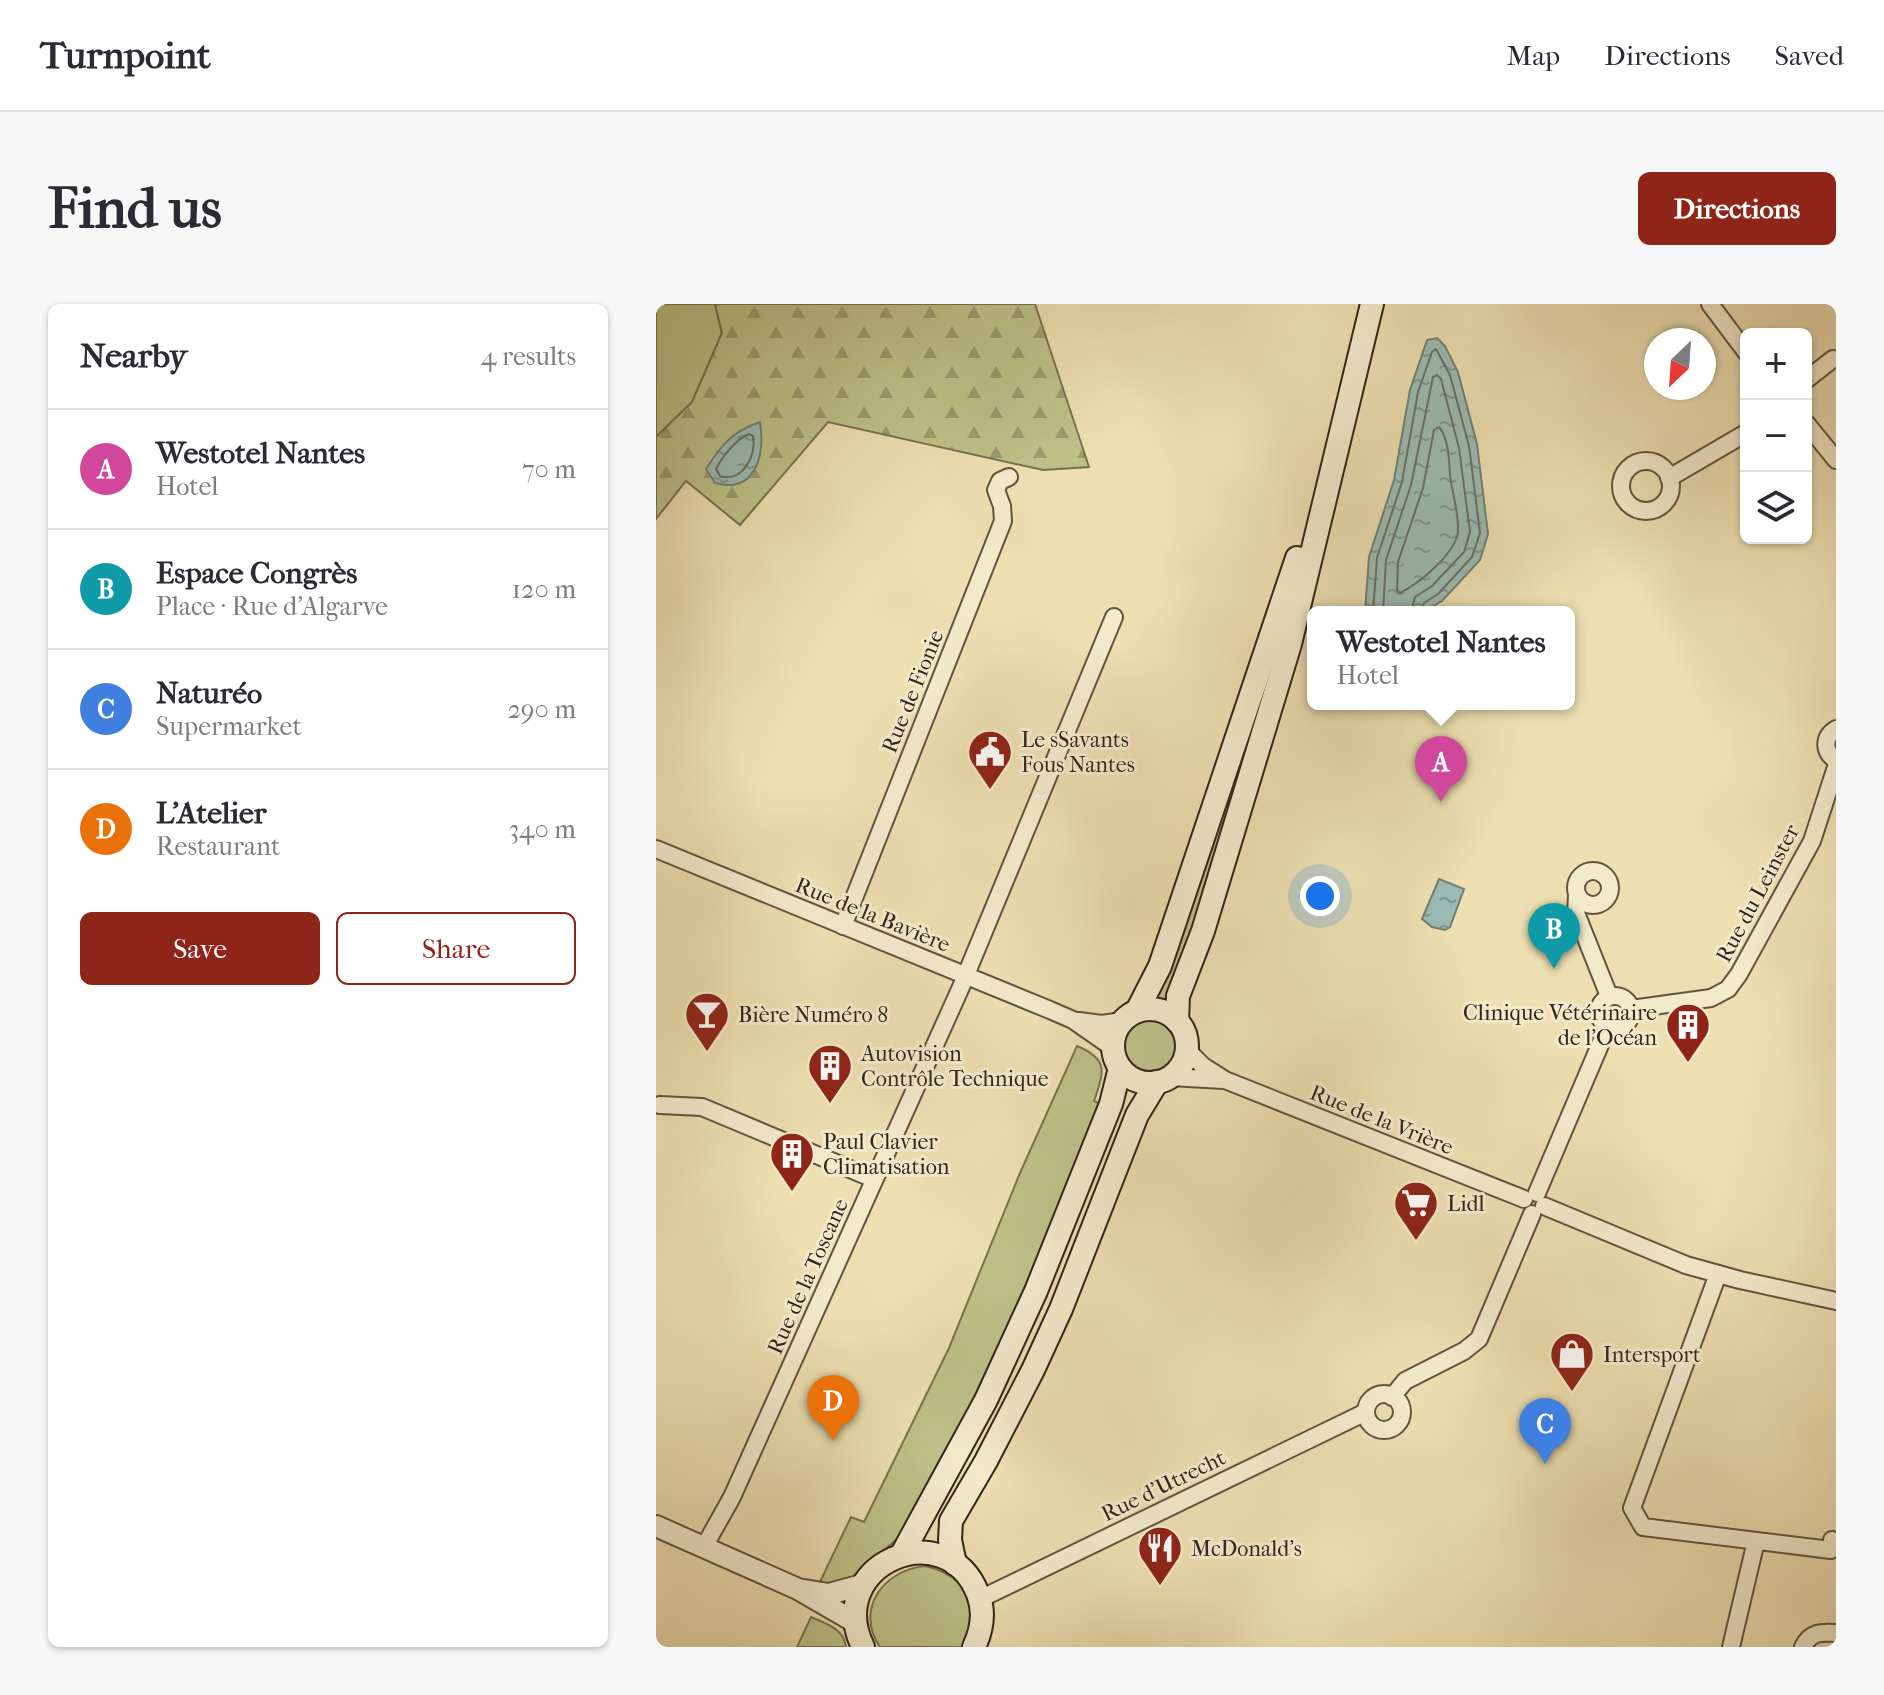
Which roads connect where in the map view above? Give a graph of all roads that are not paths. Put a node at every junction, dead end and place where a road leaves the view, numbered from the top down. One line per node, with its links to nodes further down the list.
1 (1372, 304): 8 (main road)
2 (1710, 304): 3 (street)
3 (1740, 344)
4 (1833, 359): 5 (street)
5 (1812, 375)
6 (1812, 430): 9 (street)
7 (1740, 437): 11 (street)
8 (1337, 439): 24 (main road); 26 (main road)
9 (1836, 460)
10 (1009, 477): 19 (street, Rue de Fionie)
11 (1669, 478)
12 (1114, 617): 21 (street, Rue de la Toscane)
13 (1836, 729): 14 (street)
14 (1836, 760)
15 (1836, 767): 23 (street, Rue du Leinster)
16 (656, 849): 19 (street, Rue de la Bavière)
17 (1577, 895): 18 (street); 18 (street); 20 (street)
18 (1595, 906): 20 (street)
19 (843, 926): 21 (street, Rue de la Bavière)
20 (1582, 931): 22 (street)
21 (965, 976): 25 (street, Rue de la Bavière); 33 (street, Rue de la Toscane)
22 (1609, 996): 23 (street); 27 (street)
23 (1631, 1009): 27 (street)
24 (1129, 1016): 25 (street, Rue de la Bavière); 26 (main road); 29 (main road)
25 (1073, 1020): 29 (street, Rue de la Bavière)
26 (1177, 1021): 28 (main road)
27 (1608, 1026): 34 (street)
28 (1187, 1050): 30 (main road); 31 (street, Rue de la Vrière)
29 (1116, 1058): 30 (main road); 43 (main road)
30 (1163, 1080): 31 (street, Rue de la Vrière); 44 (main road)
31 (1225, 1080): 34 (street, Rue de la Vrière)
32 (660, 1105): 33 (street)
33 (874, 1179): 42 (street, Rue de la Toscane)
34 (1534, 1203): 35 (street, Rue de la Vrière); 37 (street)
35 (1718, 1274): 36 (street, Rue de la Vrière); 41 (street)
36 (1836, 1301)
37 (1392, 1397): 38 (street); 38 (street)
38 (1366, 1412): 47 (street, Rue d'Utrecht)
39 (656, 1526): 42 (street)
40 (1832, 1540): 41 (street)
41 (1756, 1541): 53 (street)
42 (704, 1547): 46 (street)
43 (902, 1554): 44 (main road); 45 (main road)
44 (955, 1564): 47 (main road)
45 (862, 1585): 46 (street); 48 (main road)
46 (798, 1589): 48 (street)
47 (980, 1599): 50 (main road)
48 (855, 1622): 51 (main road)
49 (1836, 1633): 54 (street)
50 (978, 1637): 52 (street)
51 (862, 1646)
52 (991, 1647)
53 (1731, 1647)
54 (1803, 1647)

